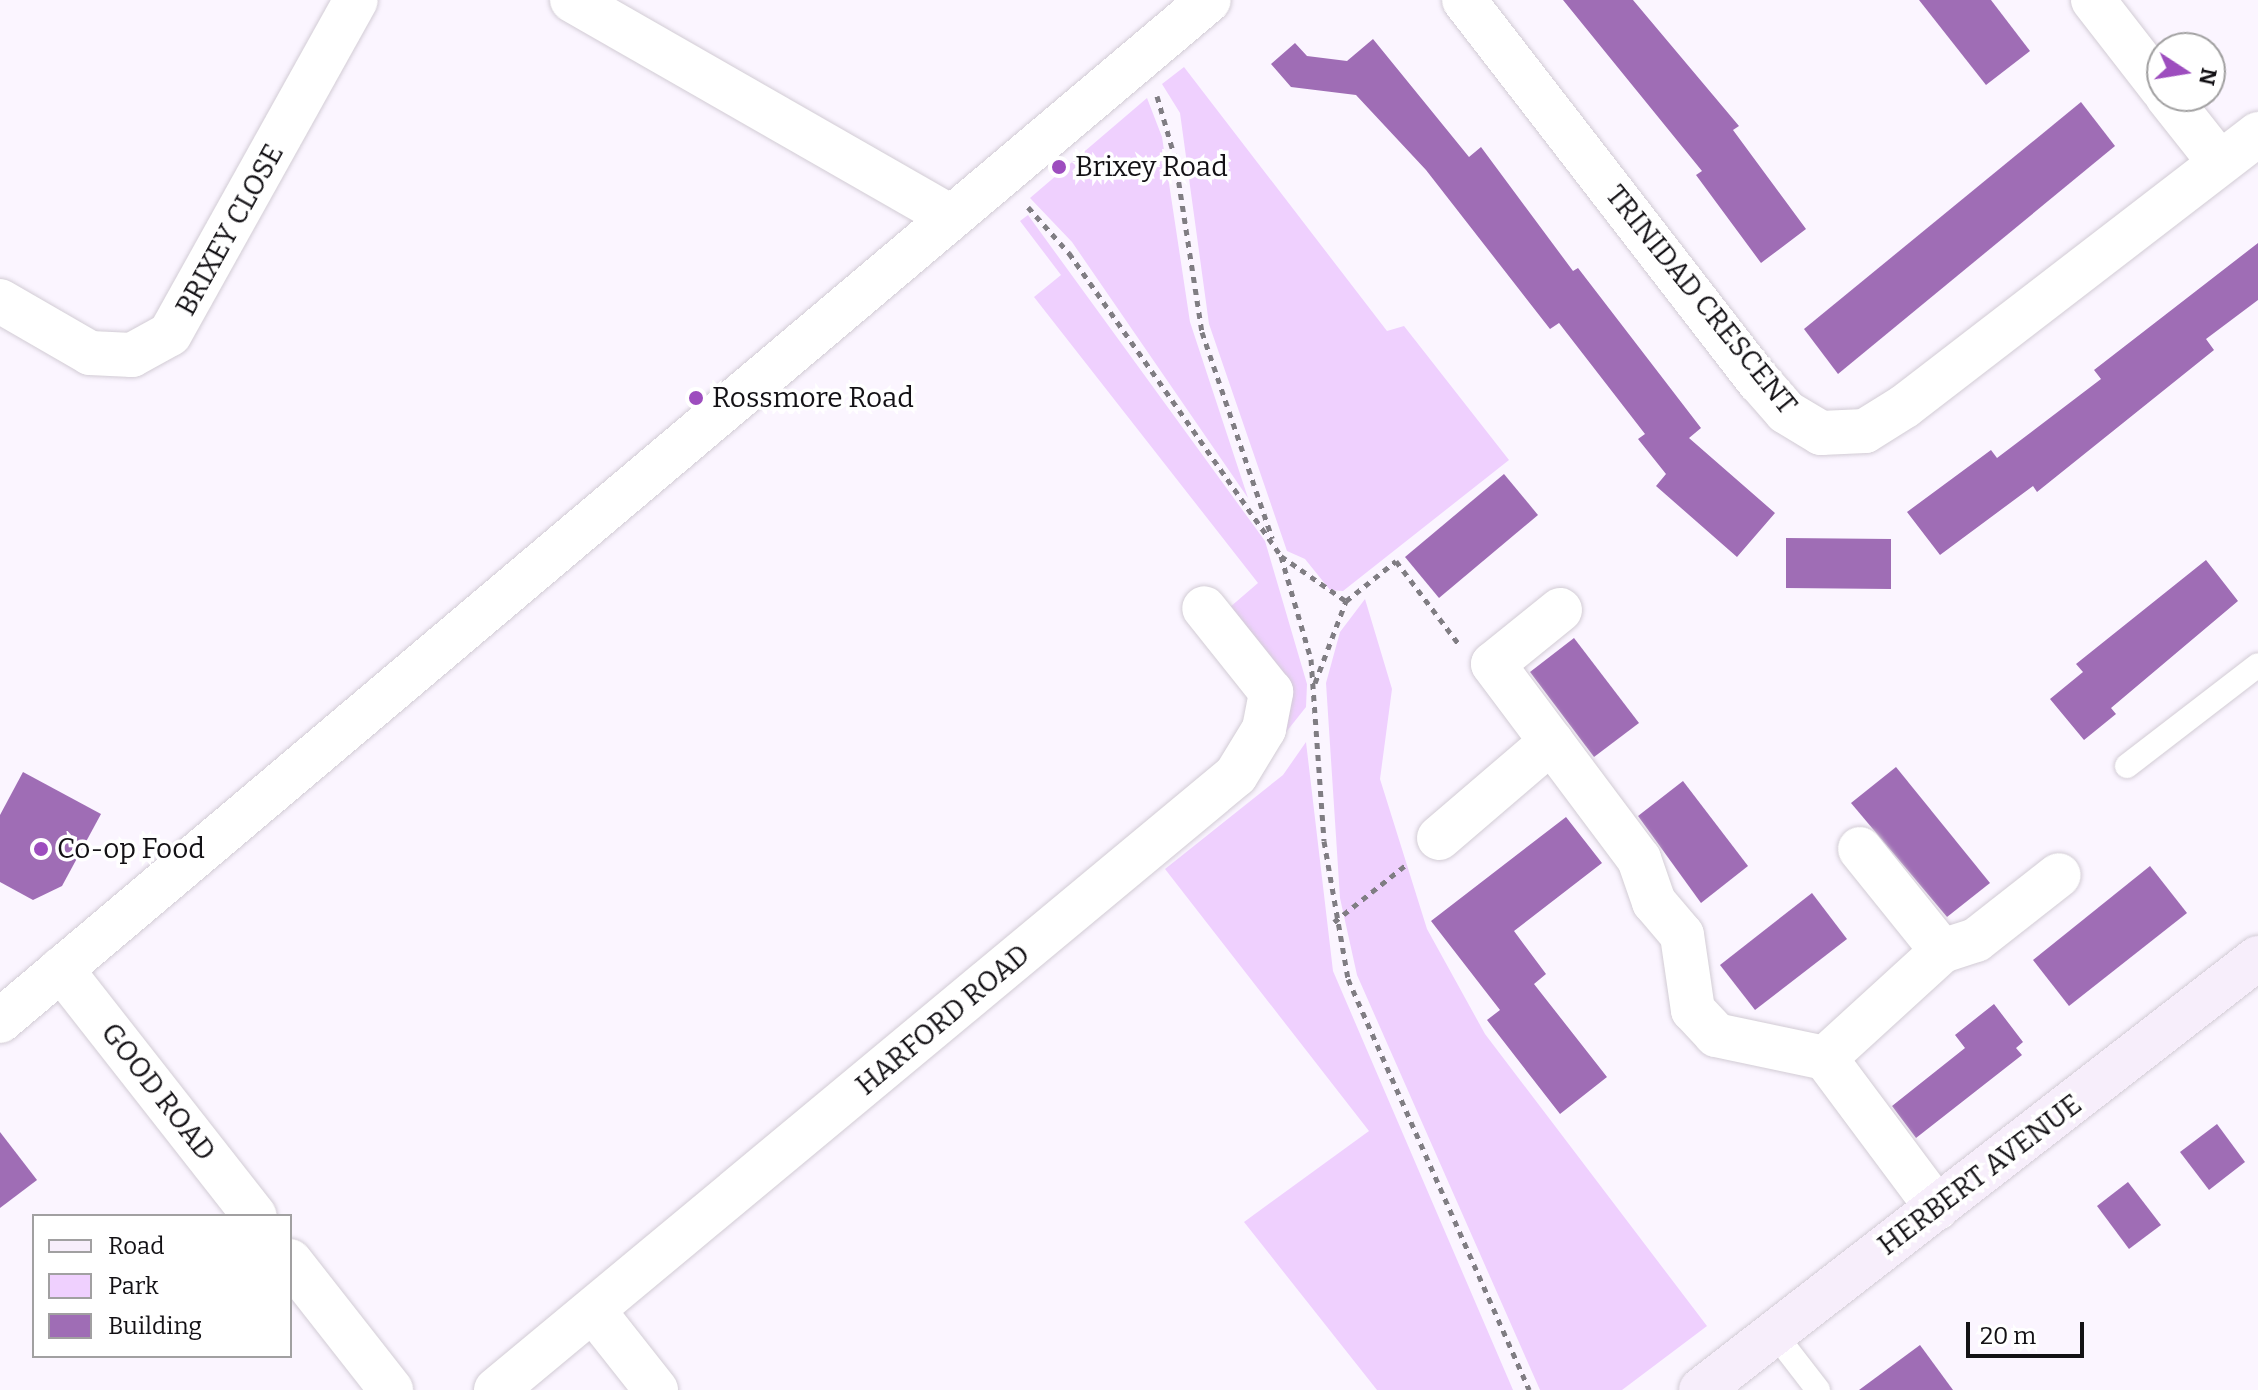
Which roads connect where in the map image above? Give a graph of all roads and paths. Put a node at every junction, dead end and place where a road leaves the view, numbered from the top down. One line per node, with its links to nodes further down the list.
1 (356, 0): 13 (street, BRIXEY CLOSE)
2 (572, 0): 12 (street)
3 (1209, 0): 12 (street)
4 (1464, 0): 10 (street, TRINIDAD CRESCENT)
5 (2093, 0): 6 (street)
6 (2146, 68)
7 (1156, 95): 14 (path)
8 (2180, 112): 10 (street)
9 (2258, 134): 10 (street, TRINIDAD CRESCENT)
10 (2220, 163)
11 (1022, 200): 14 (path)
12 (946, 214): 30 (street)
13 (0, 301)
14 (1274, 542): 15 (path)
15 (1281, 556): 16 (path); 21 (path)
16 (1346, 601): 19 (path); 21 (path)
17 (1204, 608): 36 (street, HARFORD ROAD)
18 (1560, 610): 19 (street)
19 (1493, 664): 22 (street)
20 (2258, 665): 23 (lane)
21 (1315, 684): 27 (path)
22 (1551, 742): 24 (street); 32 (street)
23 (2127, 766)
24 (1439, 838): 27 (path)
25 (1860, 849): 28 (street)
26 (2059, 875): 28 (street)
27 (1334, 922): 41 (path)
28 (1942, 951): 32 (street)
29 (2258, 958): 33 (street, HERBERT AVENUE)
30 (61, 969): 31 (street); 34 (street, GOOD ROAD)
31 (0, 1021)
32 (1825, 1058): 33 (street)
33 (1937, 1208): 37 (street, HERBERT AVENUE)
34 (253, 1214)
35 (292, 1264): 38 (street)
36 (596, 1314): 39 (street, HARFORD ROAD); 40 (street)
37 (1774, 1333): 42 (street, HERBERT AVENUE); 43 (lane)
38 (391, 1390)
39 (496, 1390)
40 (656, 1390)
41 (1529, 1390)
42 (1701, 1390)
43 (1818, 1390)

